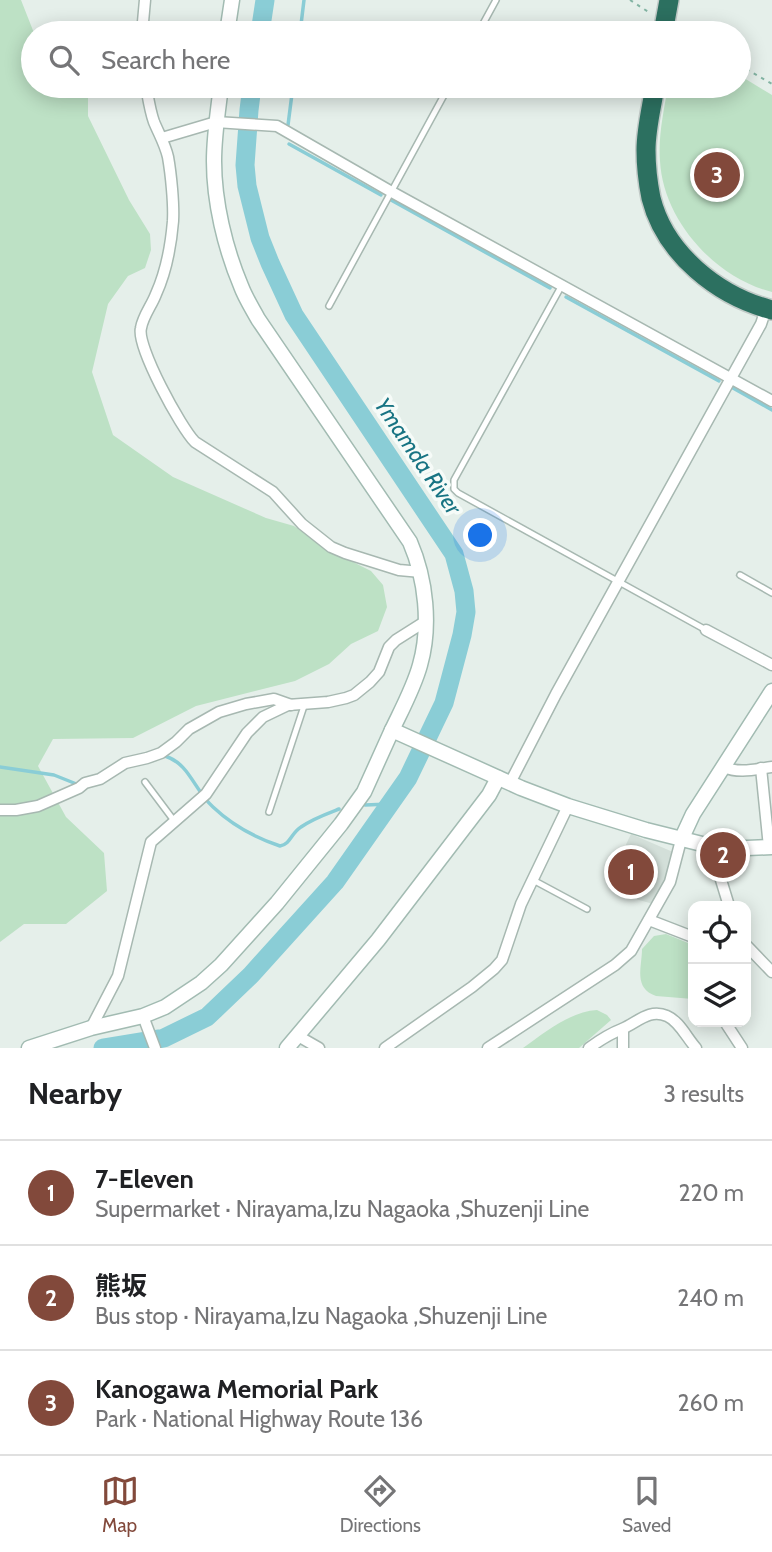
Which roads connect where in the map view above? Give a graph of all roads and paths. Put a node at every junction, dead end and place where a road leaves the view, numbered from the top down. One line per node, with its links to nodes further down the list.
1 (145, 0): 6 (street)
2 (232, 0): 7 (main road)
3 (496, 0): 8 (lane)
4 (630, 0): 5 (path)
5 (664, 17)
6 (143, 21)
7 (229, 21)
8 (485, 21)
9 (751, 72): 10 (path)
10 (772, 84)
11 (149, 98): 16 (street)
12 (219, 98): 15 (main road)
13 (442, 98): 17 (lane)
14 (653, 98): 20 (highway)
15 (216, 122): 16 (street); 17 (street); 23 (main road)
16 (162, 138): 23 (street)
17 (390, 191): 18 (street); 19 (lane)
18 (562, 285): 21 (street); 25 (lane)
19 (329, 306)
20 (769, 309): 21 (street)
21 (731, 378): 22 (street); 25 (street)
22 (772, 401)
23 (421, 572): 27 (main road)
24 (740, 575): 26 (lane)
25 (619, 583): 28 (lane); 36 (street)
26 (772, 593)
27 (426, 621): 31 (street); 33 (main road)
28 (706, 630): 29 (street)
29 (772, 665)
30 (772, 691): 34 (main road)
31 (305, 704): 32 (street); 40 (lane)
32 (290, 705): 39 (street); 41 (street)
33 (396, 731): 36 (main road); 52 (main road)
34 (724, 767): 35 (street); 42 (main road)
35 (766, 767): 44 (street)
36 (504, 780): 38 (main road); 56 (main road)
37 (145, 782): 41 (lane)
38 (568, 806): 42 (main road); 45 (street)
39 (0, 810)
40 (269, 812)
41 (175, 822): 54 (street)
42 (681, 840): 43 (main road); 48 (street)
43 (714, 847): 44 (main road); 46 (street)
44 (770, 847)
45 (533, 880): 47 (lane); 61 (street)
46 (727, 901)
47 (587, 909)
48 (649, 920): 49 (street); 62 (street)
49 (688, 935)
50 (751, 950): 51 (street)
51 (772, 972)
52 (143, 1016): 54 (main road); 58 (street)
53 (728, 1027): 66 (street)
54 (90, 1028): 57 (main road)
55 (622, 1029): 63 (street); 64 (street); 65 (street)
56 (298, 1036): 59 (main road); 60 (street)
57 (29, 1048)
58 (155, 1048)
59 (287, 1048)
60 (319, 1048)
61 (385, 1048)
62 (488, 1048)
63 (589, 1048)
64 (623, 1048)
65 (696, 1048)
66 (742, 1048)

